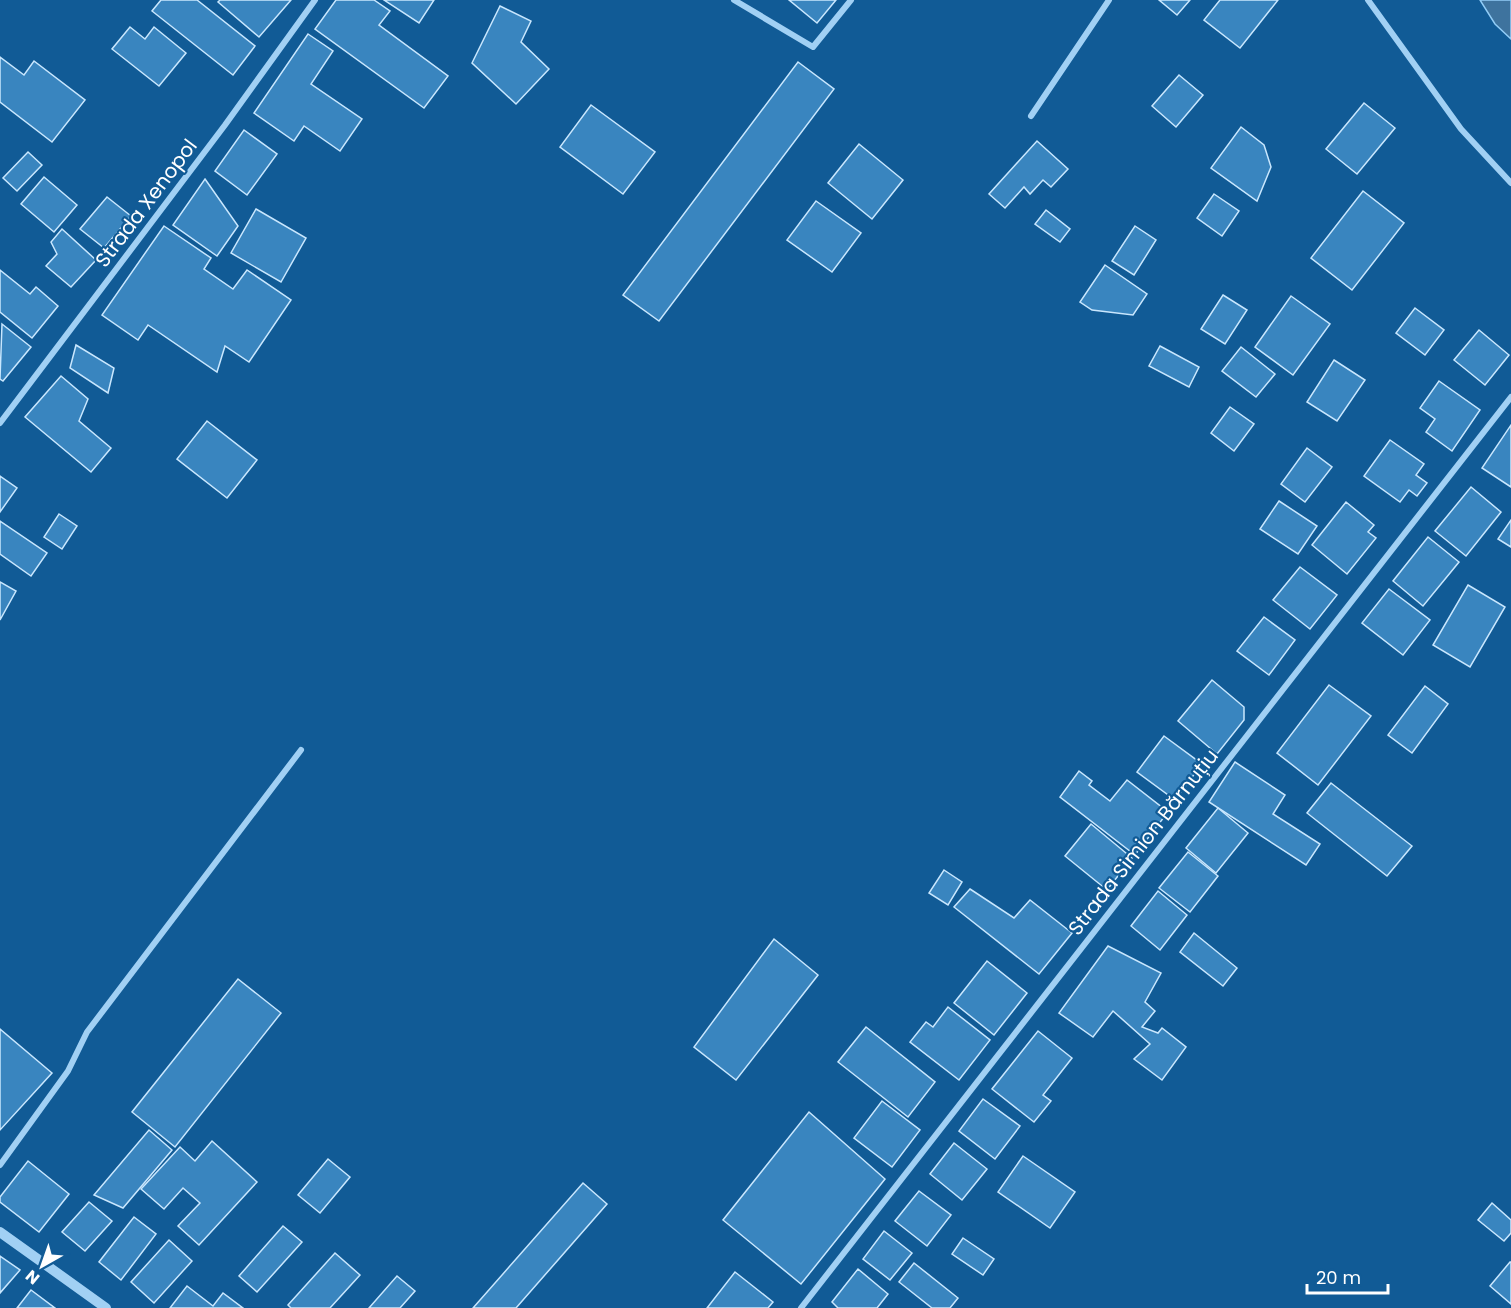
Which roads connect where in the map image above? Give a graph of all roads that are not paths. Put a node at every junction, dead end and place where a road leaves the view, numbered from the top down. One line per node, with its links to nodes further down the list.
1 (315, 0): 9 (street, Strada Xenopol)
2 (734, 0): 3 (street)
3 (851, 0)
4 (1109, 0): 6 (street)
5 (1368, 0): 7 (street)
6 (1031, 116)
7 (1511, 183)
8 (1511, 397): 14 (street, Strada Simion Bărnuțiu)
9 (0, 423)
10 (301, 750): 11 (street)
11 (0, 1165)
12 (0, 1232): 13 (street)
13 (106, 1308)
14 (801, 1308)

